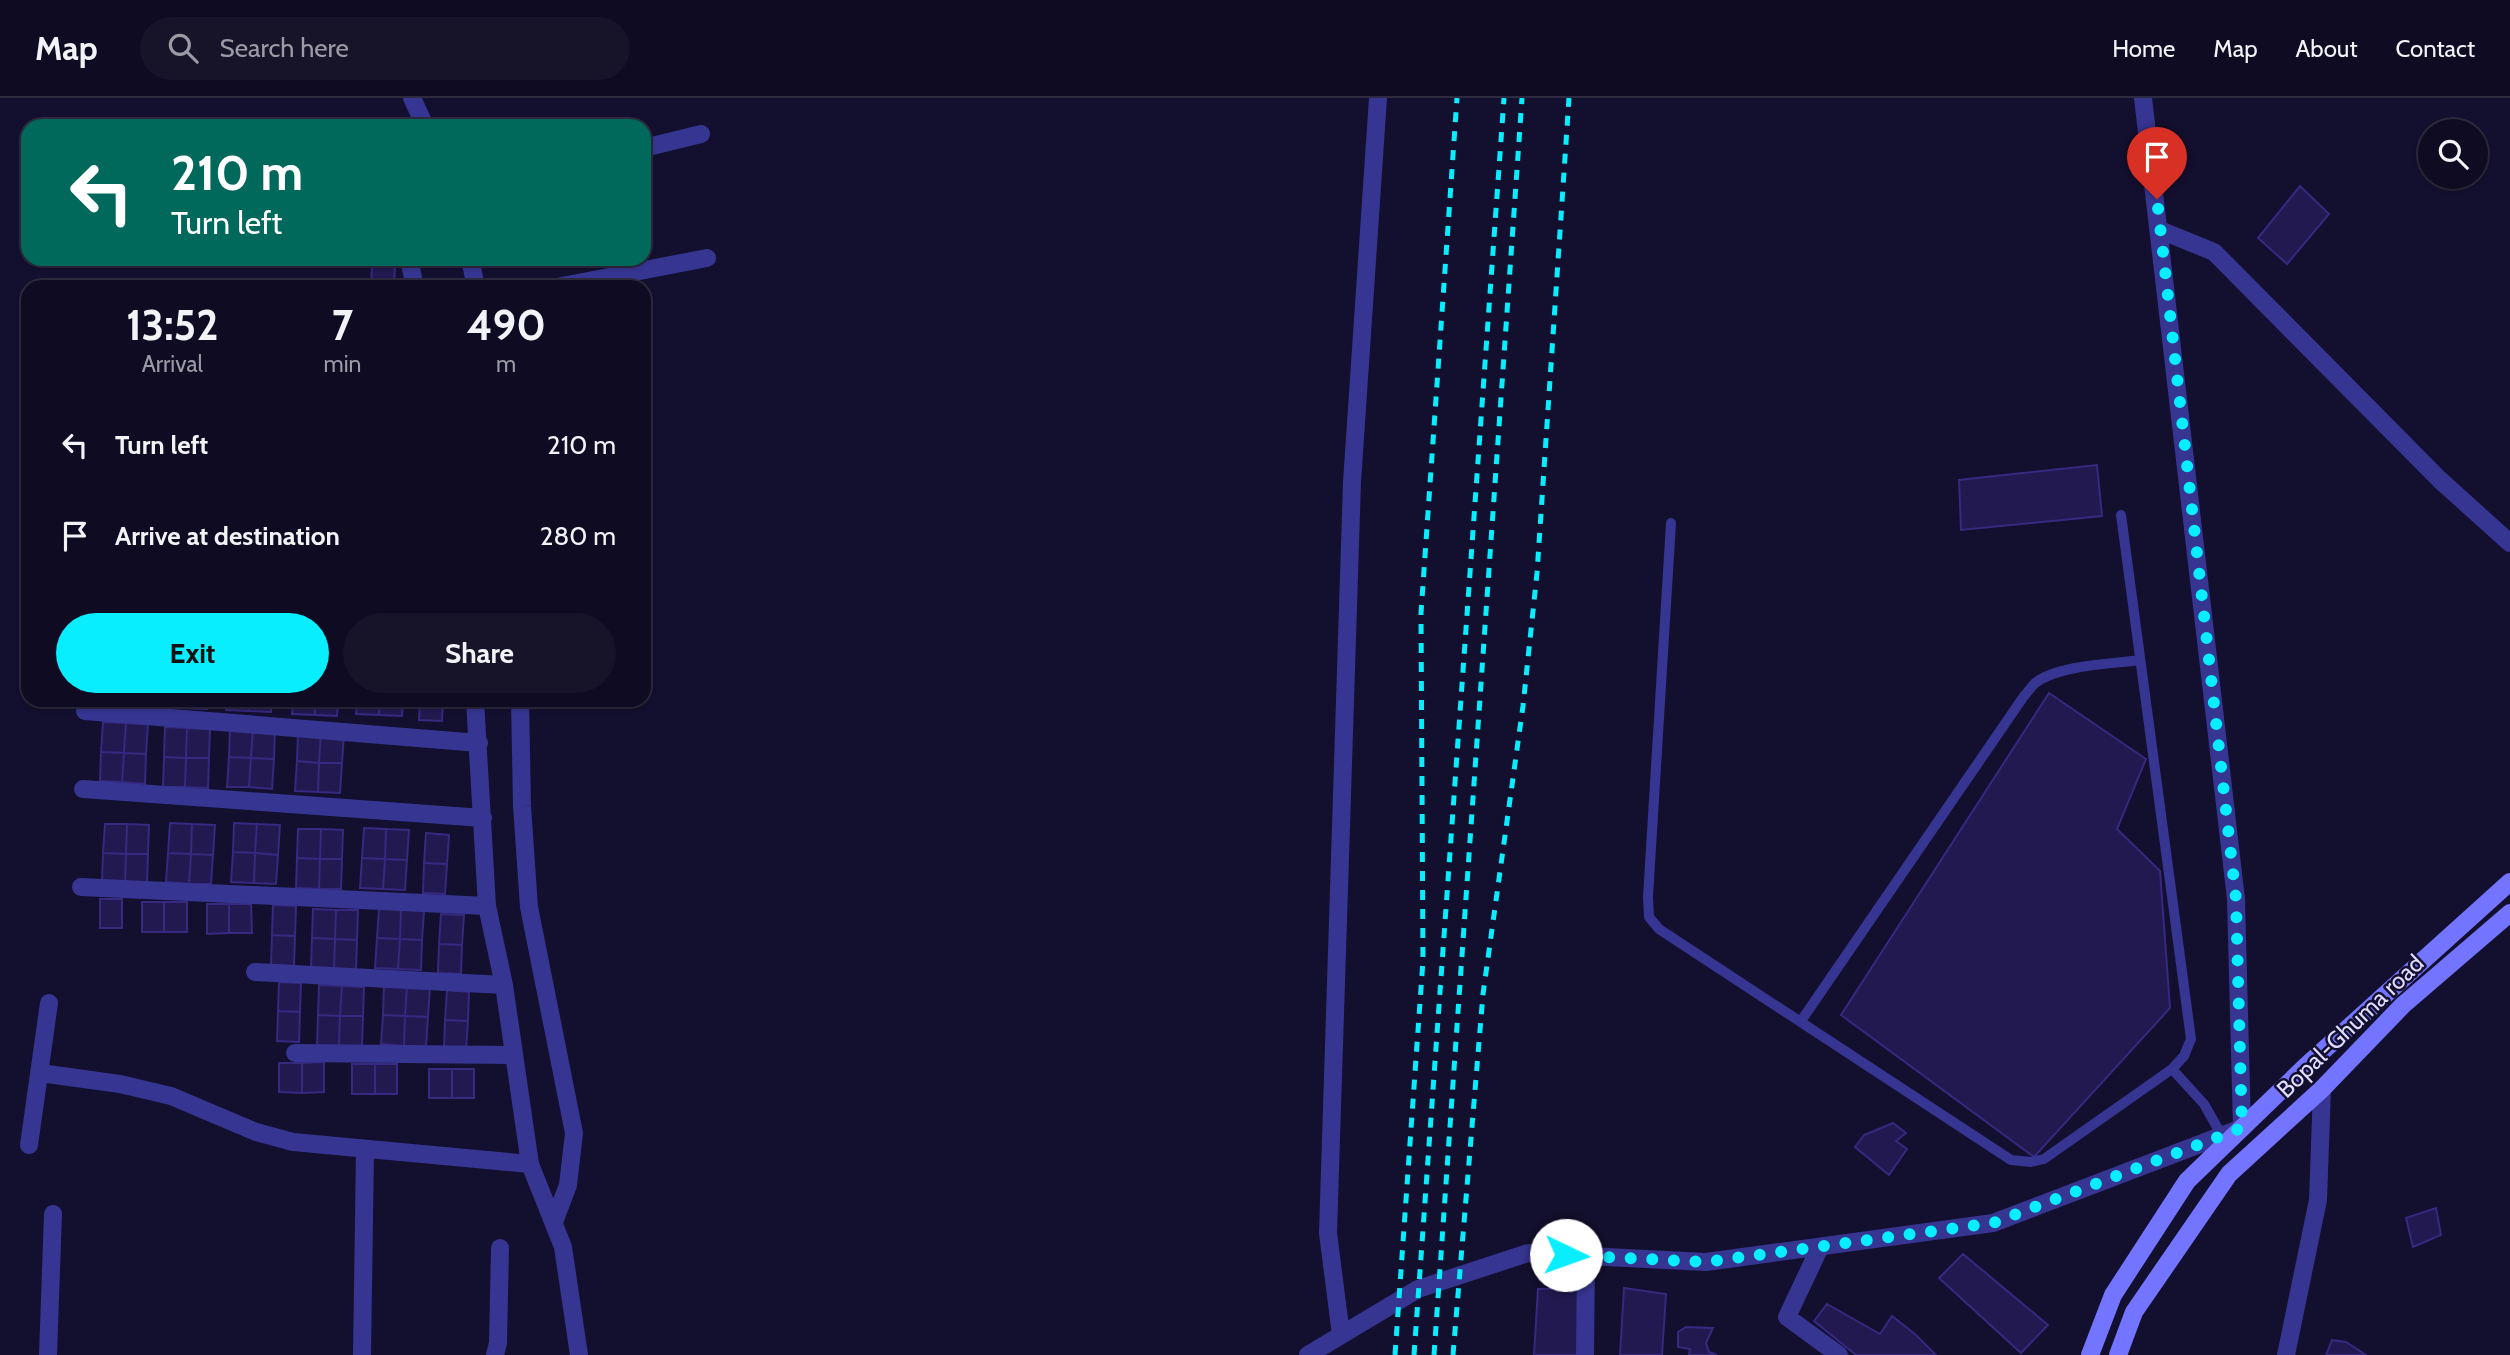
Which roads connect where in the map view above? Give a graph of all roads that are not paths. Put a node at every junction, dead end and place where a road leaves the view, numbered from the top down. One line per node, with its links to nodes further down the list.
1 (412, 98): 4 (street)
2 (1378, 98): 44 (street)
3 (2143, 98): 7 (street)
4 (422, 119)
5 (701, 134): 6 (street)
6 (651, 146)
7 (2160, 230): 12 (street); 33 (street)
8 (708, 258): 9 (street)
9 (593, 280)
10 (2121, 514): 13 (lane)
11 (1671, 523): 27 (lane)
12 (2510, 543)
13 (2140, 660): 27 (lane); 30 (lane)
14 (476, 707): 17 (street)
15 (520, 707): 40 (street)
16 (85, 711): 17 (street)
17 (479, 743): 19 (street)
18 (83, 789): 19 (street)
19 (482, 818): 22 (street)
20 (2510, 882): 33 (street)
21 (81, 887): 22 (street)
22 (487, 906): 25 (street)
23 (2510, 913): 32 (street, Bopal-Ghuma road)
24 (255, 972): 25 (street)
25 (504, 985): 29 (street)
26 (49, 1003): 31 (street)
27 (1801, 1021): 30 (lane)
28 (295, 1053): 29 (street)
29 (514, 1055): 38 (street)
30 (2172, 1069): 34 (lane)
31 (40, 1073): 35 (street); 37 (street)
32 (2322, 1089): 36 (street, Bopal-Ghuma road); 54 (street)
33 (2242, 1128): 34 (street); 36 (street); 52 (street)
34 (2222, 1136): 41 (street)
35 (29, 1145)
36 (2259, 1147): 53 (street, Bopal-Ghuma road)
37 (365, 1150): 38 (street); 46 (street)
38 (530, 1164): 40 (street)
39 (53, 1214): 45 (street)
40 (554, 1222): 48 (street)
41 (1820, 1247): 43 (street); 51 (street)
42 (500, 1248): 47 (street)
43 (1586, 1256): 44 (street); 50 (street)
44 (1341, 1335): 49 (street)
45 (48, 1355)
46 (362, 1355)
47 (495, 1355)
48 (579, 1355)
49 (1308, 1355)
50 (1585, 1355)
51 (1839, 1355)
52 (2090, 1355)
53 (2118, 1355)
54 (2286, 1355)

